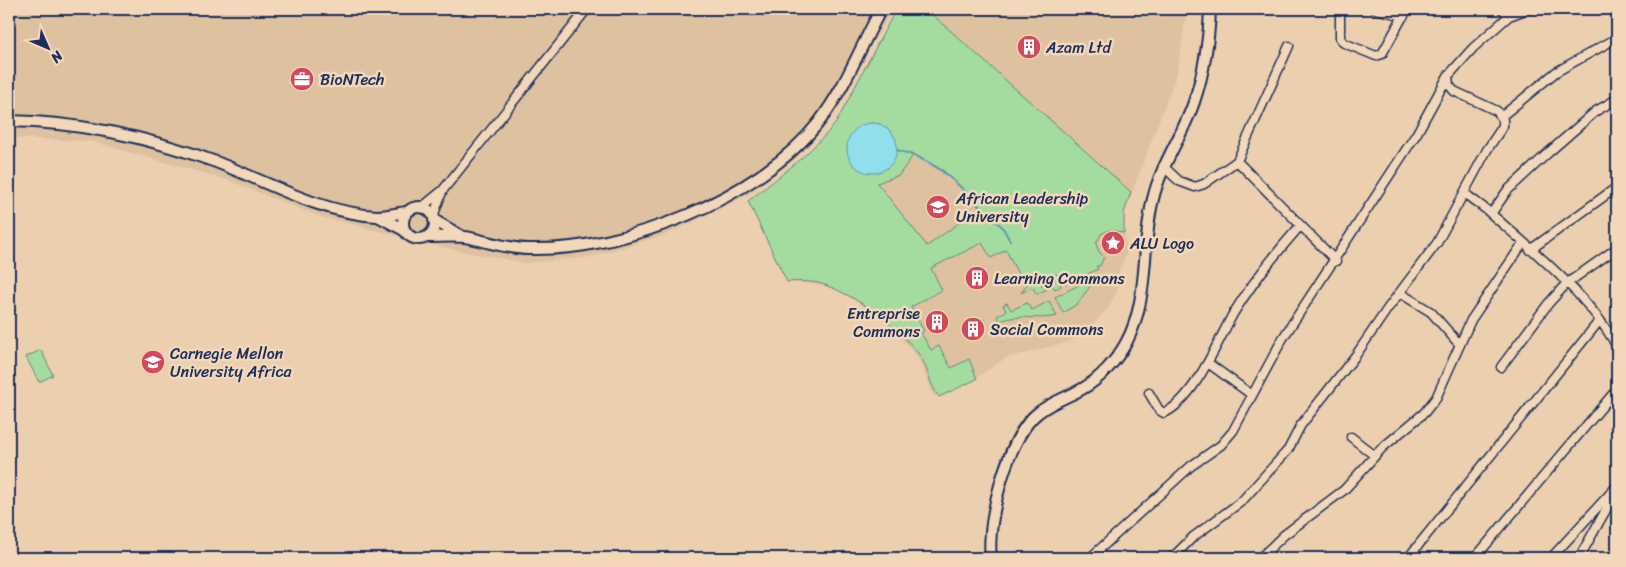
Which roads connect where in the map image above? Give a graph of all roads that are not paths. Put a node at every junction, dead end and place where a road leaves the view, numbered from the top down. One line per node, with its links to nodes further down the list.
1 (587, 9): 19 (street)
2 (881, 9): 29 (main road)
3 (1210, 9): 17 (main road)
4 (1340, 9): 8 (street)
5 (1375, 9): 8 (street)
6 (1502, 9): 9 (street)
7 (1528, 9): 9 (street)
8 (1405, 12)
9 (1509, 16): 12 (street)
10 (1617, 38): 14 (street)
11 (1289, 46): 16 (street)
12 (1448, 76): 14 (street); 33 (street)
13 (1617, 99): 23 (street)
14 (1502, 116): 20 (street)
15 (9, 121): 24 (main road)
16 (1237, 161): 17 (street); 26 (street)
17 (1163, 166): 47 (main road)
18 (1617, 187): 32 (street)
19 (443, 190): 21 (street); 25 (street)
20 (1465, 193): 23 (street); 35 (street)
21 (422, 208): 22 (main road); 25 (main road)
22 (408, 212): 24 (main road); 27 (main road)
23 (1491, 214): 30 (street)
24 (378, 216): 27 (main road)
25 (434, 218): 28 (main road); 29 (main road)
26 (1300, 226): 33 (street); 39 (street)
27 (404, 230): 28 (main road)
28 (428, 236): 29 (main road)
29 (464, 237)
30 (1523, 243): 32 (street); 37 (street)
31 (1617, 248): 34 (street)
32 (1530, 250): 34 (street)
33 (1336, 261): 43 (street)
34 (1566, 284): 36 (street); 40 (street)
35 (1400, 293): 37 (street); 49 (street)
36 (1600, 320): 38 (street); 51 (street)
37 (1460, 345): 45 (street)
38 (1617, 345)
39 (1208, 363): 42 (street); 43 (street)
40 (1502, 366)
41 (1617, 389): 52 (street)
42 (1149, 393)
43 (1252, 395): 48 (street)
44 (1351, 437): 45 (street)
45 (1375, 456): 50 (street)
46 (1617, 488): 53 (street); 54 (street)
47 (992, 558)
48 (1090, 558)
49 (1172, 558)
50 (1260, 558)
51 (1408, 558)
52 (1475, 558)
53 (1551, 558)
54 (1579, 558)

